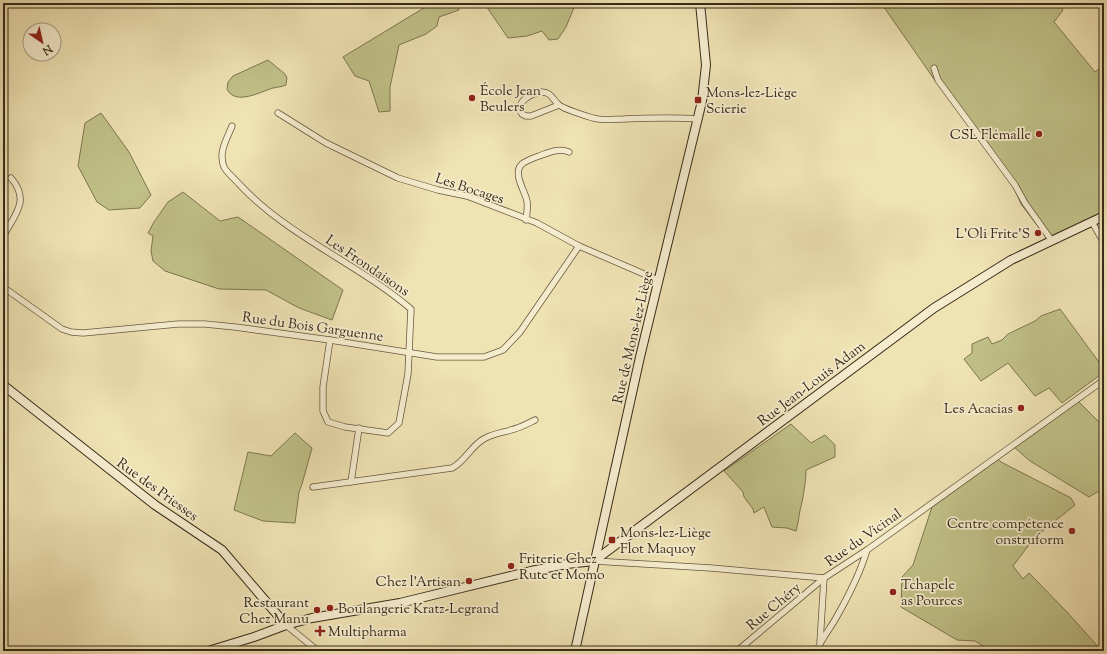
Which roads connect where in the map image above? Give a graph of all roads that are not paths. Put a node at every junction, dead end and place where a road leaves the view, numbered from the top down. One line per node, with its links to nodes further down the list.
1 (700, 3): 5 (street, Rue de Mons-lez-Liège)
2 (934, 68): 13 (street)
3 (559, 105): 3 (street); 5 (street)
4 (278, 113): 10 (street, Les Bocages)
5 (697, 118): 16 (street, Rue de Mons-lez-Liège)
6 (232, 126): 19 (street, Les Frondaisons)
7 (569, 152): 10 (street)
8 (11, 178): 12 (street)
9 (1104, 216): 11 (street, Rue Jean-Louis Adam)
10 (526, 220): 15 (street, Les Bocages)
11 (1092, 222): 13 (street, Rue Jean-Louis Adam); 14 (street)
12 (3, 237)
13 (1052, 241): 27 (street, Rue Jean-Louis Adam)
14 (1104, 243)
15 (579, 246): 16 (street, Les Bocages); 19 (street, Rue du Bois Garguenne)
16 (658, 280): 27 (street, Rue de Mons-lez-Liège)
17 (3, 287): 18 (street, Rue du Bois Garguenne)
18 (330, 340): 19 (street, Rue du Bois Garguenne); 23 (street, Les Frondaisons)
19 (410, 352): 23 (street, Les Frondaisons)
20 (1104, 380): 26 (street, Rue du Vicinal)
21 (3, 385): 29 (street, Rue des Priesses)
22 (535, 420): 24 (street)
23 (359, 428): 24 (street)
24 (351, 482): 25 (street)
25 (313, 487)
26 (867, 550): 28 (street, Rue du Vicinal); 30 (street)
27 (594, 561): 28 (street, Rue du Vicinal); 29 (street); 33 (street, Rue de Mons-lez-Liège)
28 (824, 578): 30 (street); 34 (street, Rue Chéry)
29 (286, 625): 31 (street); 32 (street)
30 (820, 644): 35 (street)
31 (208, 651)
32 (318, 651)
33 (575, 651)
34 (737, 651)
35 (817, 651)

